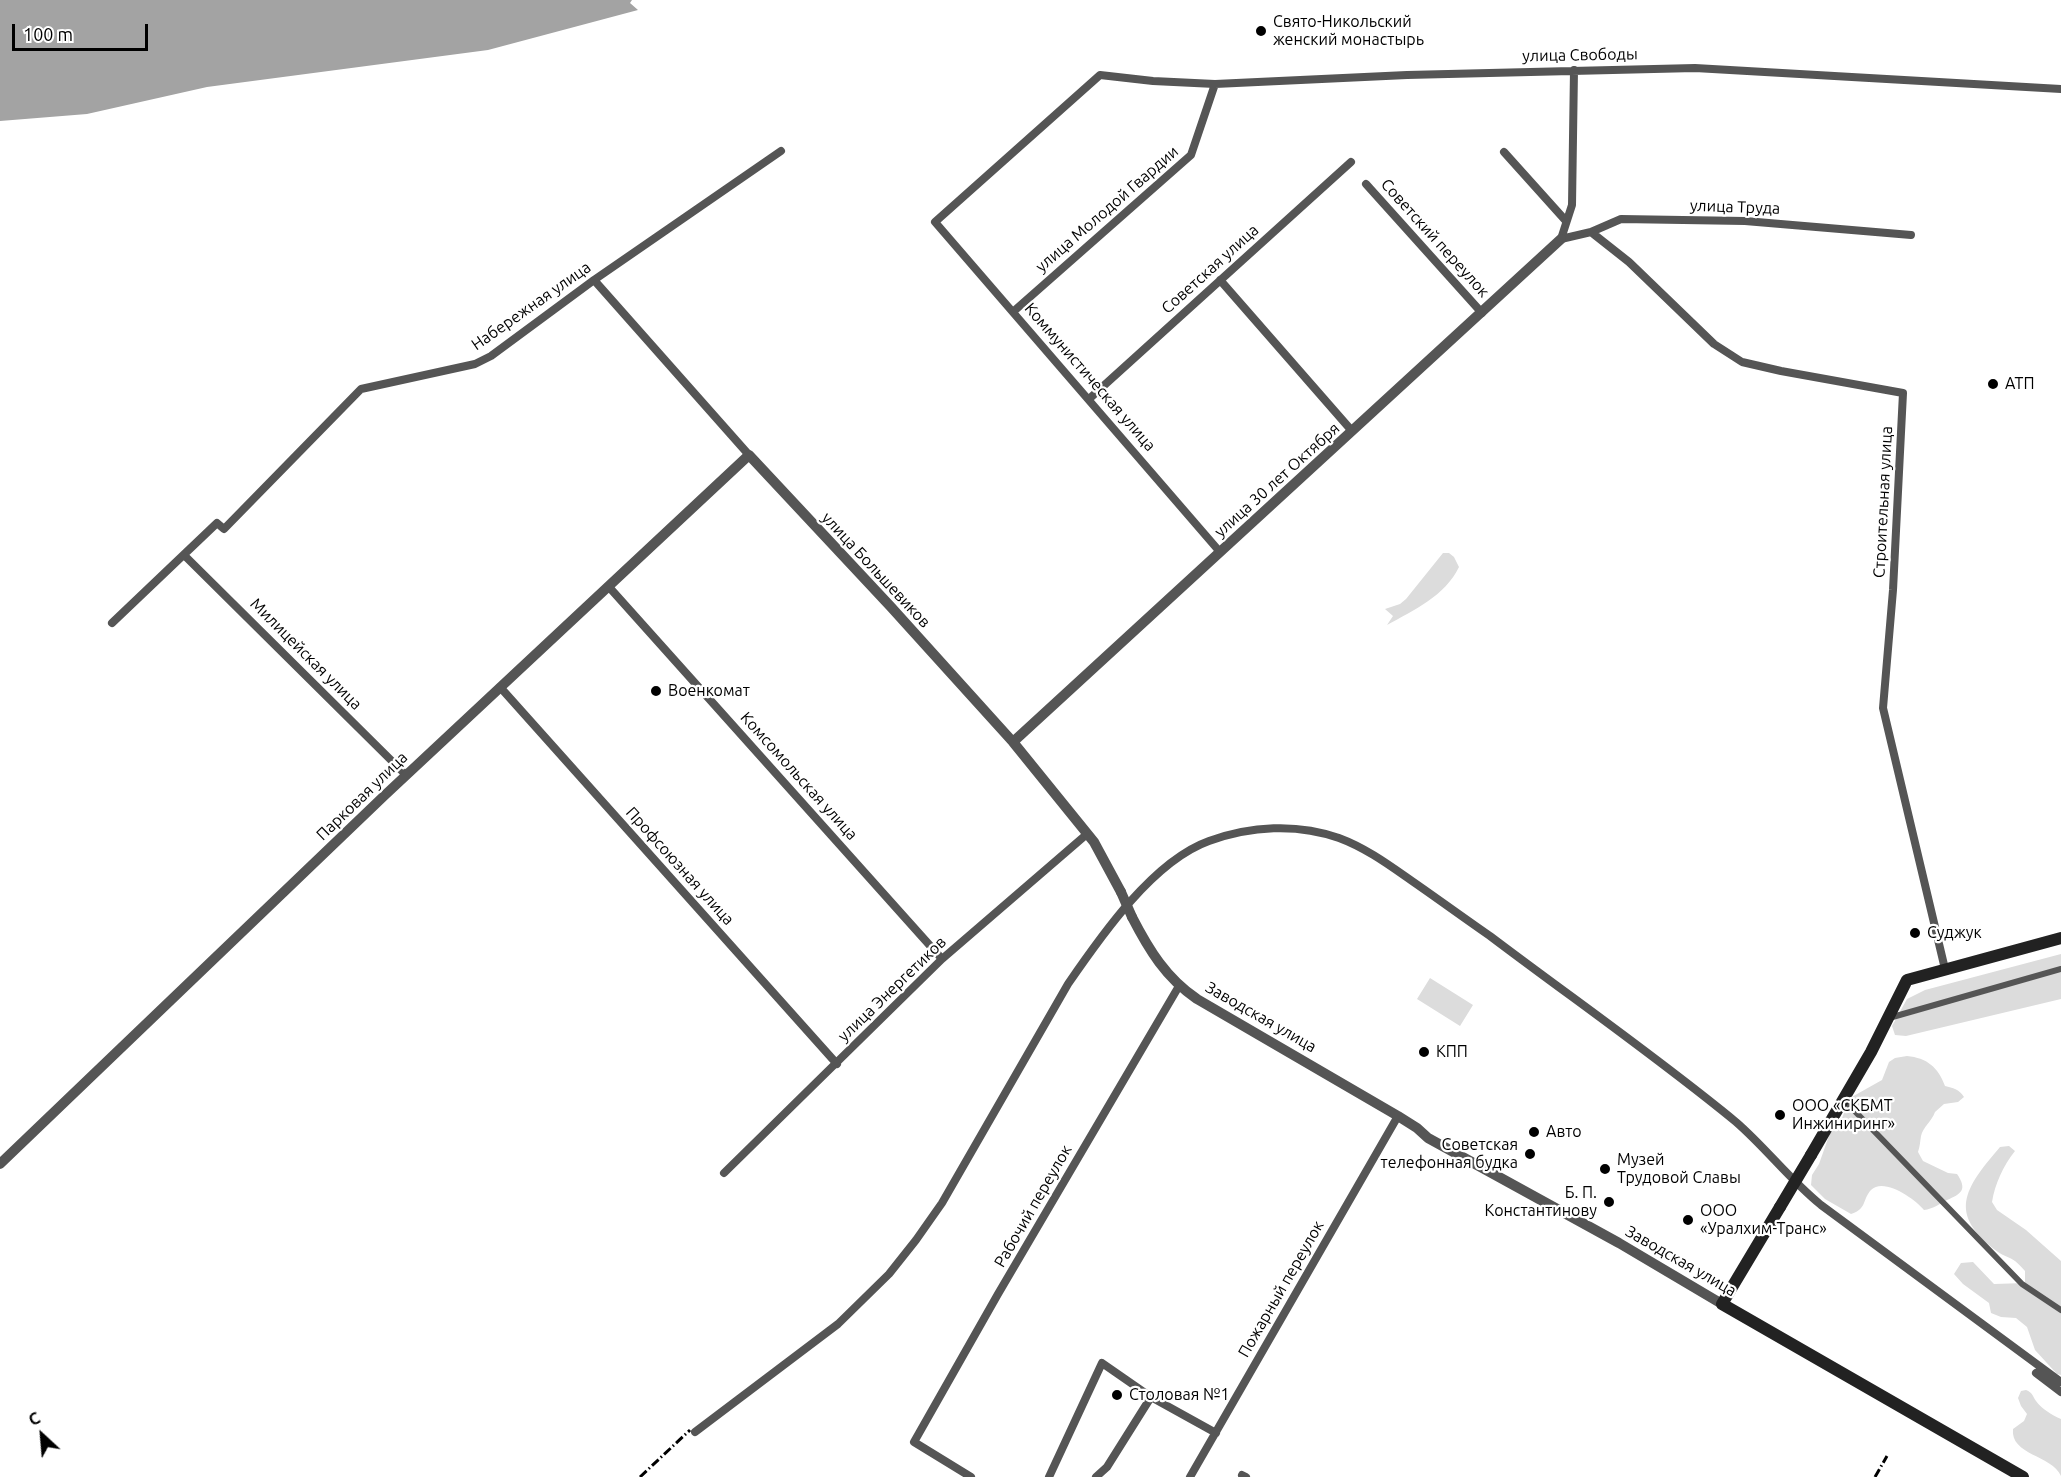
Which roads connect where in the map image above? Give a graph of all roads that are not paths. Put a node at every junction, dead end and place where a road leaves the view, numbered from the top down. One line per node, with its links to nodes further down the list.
1 (1574, 70): 2 (street, улица Свободы); 3 (street, улица Свободы); 8 (street)
2 (1215, 84): 9 (street, улица Свободы); 15 (street, улица Молодой Гвардии)
3 (2061, 89)
4 (781, 151): 13 (street, Набережная улица)
5 (1503, 152): 8 (street)
6 (1351, 162): 14 (street, Советская улица)
7 (1365, 184): 16 (street, Советский переулок)
8 (1566, 221): 12 (street)
9 (935, 222): 15 (street, Коммунистическая улица)
10 (1591, 232): 11 (street, улица Труда); 12 (street, улица Труда); 31 (street, Строительная улица)
11 (1911, 235)
12 (1561, 239): 16 (street, улица 30 лет Октября)
13 (594, 280): 19 (street, улица Большевиков); 21 (street, Набережная улица)
14 (1220, 280): 17 (street, Советская улица); 18 (street)
15 (1014, 311): 17 (street, Коммунистическая улица)
16 (1482, 313): 18 (street, улица 30 лет Октября)
17 (1089, 399): 20 (street, Коммунистическая улица)
18 (1352, 431): 20 (street, улица 30 лет Октября)
19 (749, 455): 22 (street, Парковая улица); 25 (street, улица Большевиков)
20 (1220, 552): 25 (street, улица 30 лет Октября)
21 (184, 555): 23 (street, Набережная улица); 26 (street, Милицейская улица)
22 (609, 587): 24 (street, Парковая улица); 30 (street, Комсомольская улица)
23 (112, 623)
24 (500, 687): 26 (street, Парковая улица); 35 (street, Профсоюзная улица)
25 (1013, 742): 27 (street, улица Большевиков)
26 (406, 775): 38 (street, Парковая улица)
27 (1087, 834): 28 (street, улица Большевиков); 30 (street, улица Энергетиков)
28 (1120, 892): 33 (street, Заводская улица, bridge)
29 (2061, 938): 31 (main road)
30 (942, 959): 35 (street, улица Энергетиков)
31 (1946, 969): 34 (main road)
32 (2061, 969): 34 (street)
33 (1179, 986): 37 (street, Заводская улица); 48 (street, Рабочий переулок)
34 (1888, 1018): 36 (main road)
35 (837, 1064): 39 (street, улица Энергетиков)
36 (1844, 1100): 40 (main road, bridge); 41 (street)
37 (1398, 1116): 40 (street, Заводская улица); 47 (street, Пожарный переулок)
38 (0, 1164)
39 (724, 1173)
40 (1722, 1304): 52 (main road, Заводская улица)
41 (2061, 1310)
42 (2036, 1373): 44 (street)
43 (2061, 1382): 46 (street)
44 (2061, 1392)
45 (1151, 1396): 47 (street); 49 (street); 50 (street)
46 (695, 1432)
47 (1215, 1433): 51 (street, Пожарный переулок)
48 (971, 1477)
49 (1049, 1477)
50 (1096, 1477)
51 (1190, 1477)
52 (2023, 1477)

